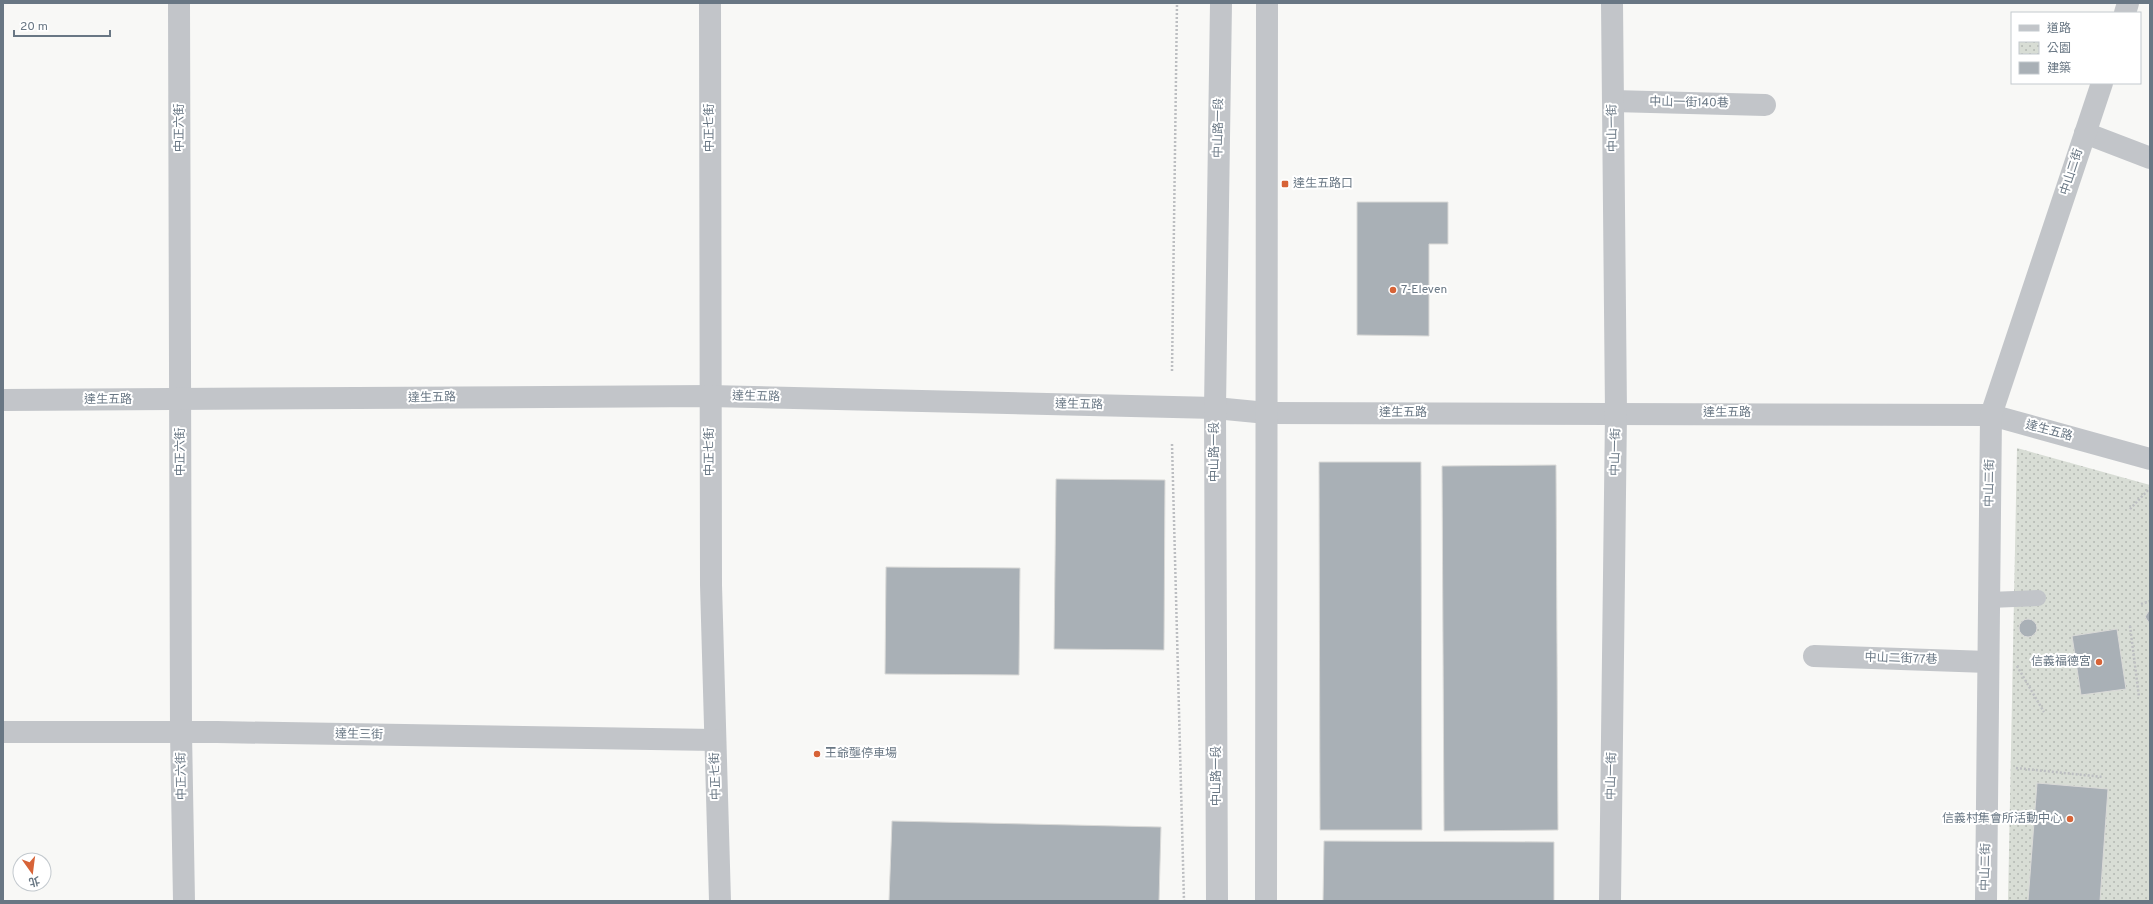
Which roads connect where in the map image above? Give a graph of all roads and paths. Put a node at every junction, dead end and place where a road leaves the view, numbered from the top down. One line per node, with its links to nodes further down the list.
1 (179, 3): 15 (street, 中正六街)
2 (710, 3): 13 (street, 中正七街)
3 (1177, 3): 12 (path)
4 (1221, 3): 16 (street, 中山路一段)
5 (1267, 3): 18 (street)
6 (1612, 3): 8 (street, 中山一街)
7 (2102, 84): 10 (street, 中山二街)
8 (1613, 101): 9 (street, 中山一街140巷); 17 (street, 中山一街)
9 (1765, 105)
10 (2085, 133): 11 (street); 19 (street, 中山二街)
11 (2150, 158)
12 (1172, 371)
13 (710, 396): 15 (street, 達生五路); 16 (street, 達生五路); 34 (street, 中正七街)
14 (3, 400): 15 (street, 達生五路)
15 (180, 400): 33 (street, 中正六街)
16 (1215, 408): 18 (street, 達生五路); 40 (street, 中山路一段)
17 (1616, 412): 18 (street, 達生五路); 19 (street, 達生五路); 42 (street, 中山一街)
18 (1267, 413): 41 (street)
19 (1991, 415): 21 (street, 達生五路); 25 (street, 中山二街)
20 (1172, 444): 39 (path)
21 (2150, 459)
22 (2150, 488): 23 (path)
23 (2130, 508)
24 (2038, 598): 25 (lane)
25 (1989, 600): 30 (street, 中山二街)
26 (2150, 601): 27 (path)
27 (2141, 604)
28 (2130, 626): 31 (path)
29 (1814, 656): 30 (street, 中山二街77巷)
30 (1988, 662): 35 (street, 中山二街)
31 (2139, 697)
32 (3, 732): 33 (street, 達生三街)
33 (181, 732): 34 (street, 達生三街); 37 (street, 中正六街)
34 (715, 740): 38 (street, 中正七街)
35 (1987, 764): 36 (path); 43 (street, 中山二街)
36 (2103, 777)
37 (184, 901)
38 (720, 901)
39 (1184, 901)
40 (1217, 901)
41 (1266, 901)
42 (1610, 901)
43 (1986, 901)

